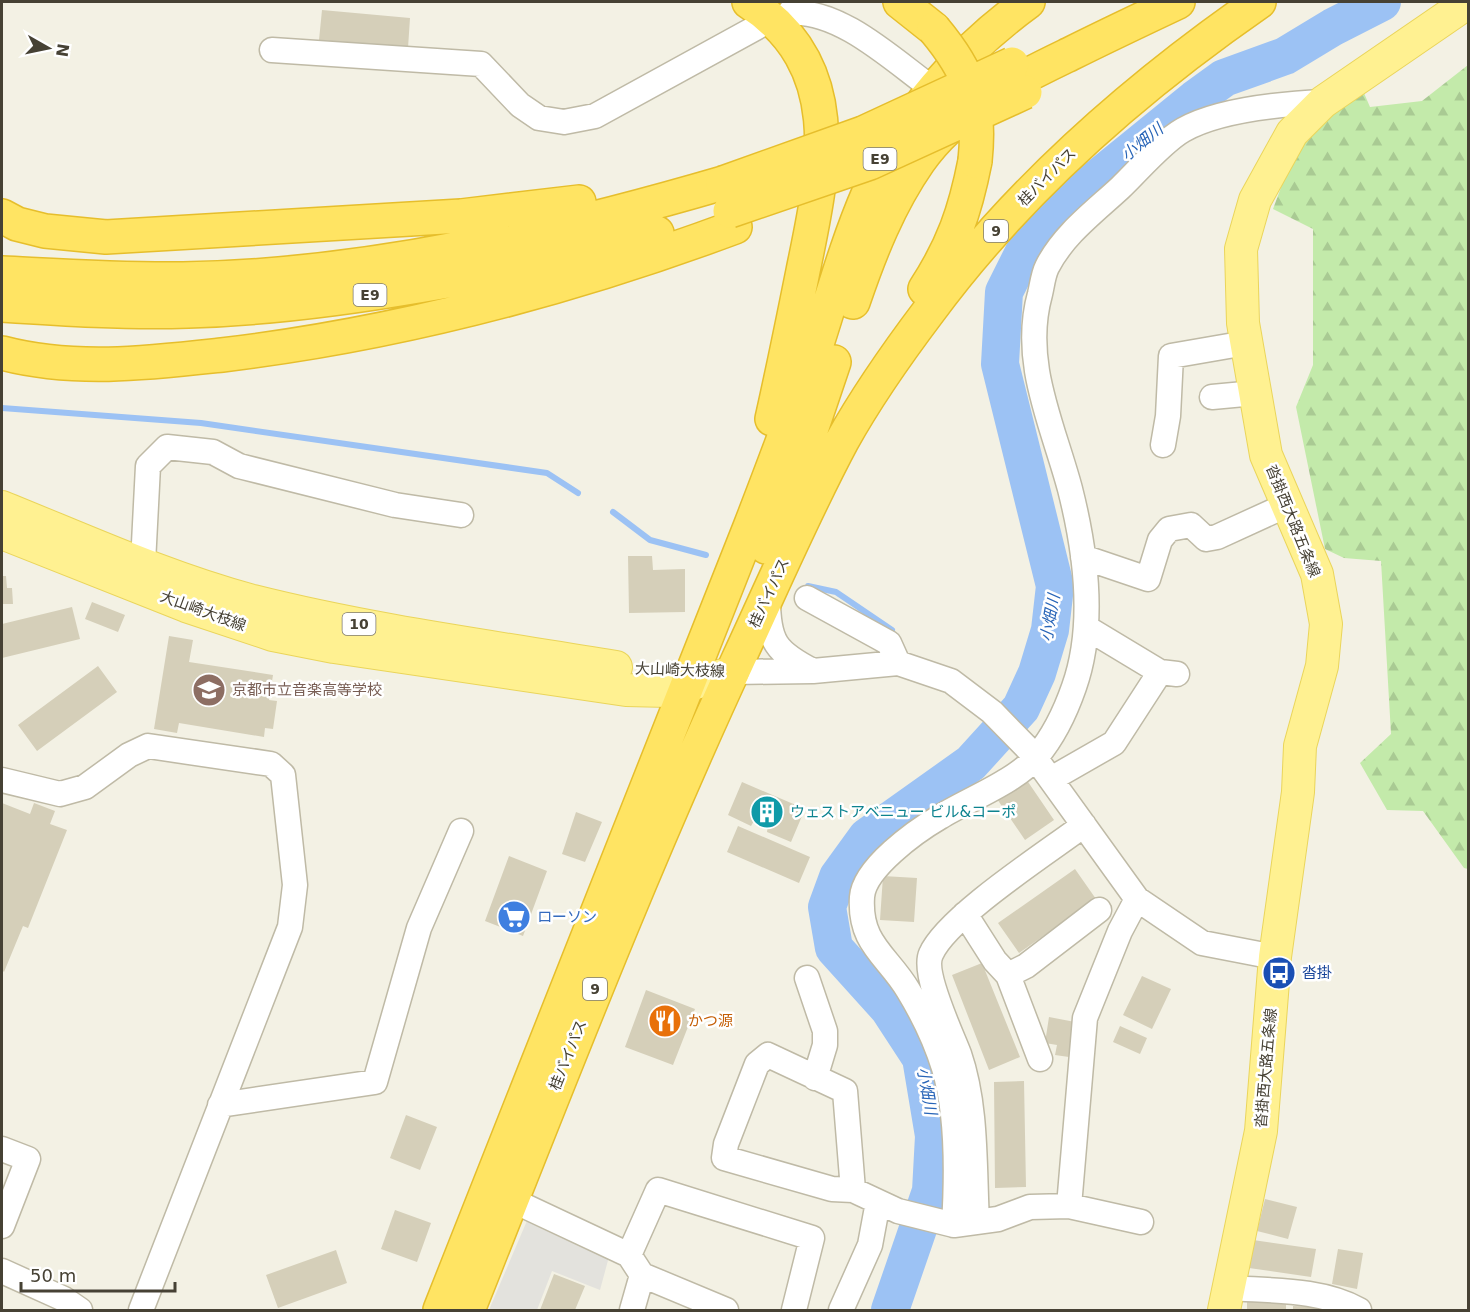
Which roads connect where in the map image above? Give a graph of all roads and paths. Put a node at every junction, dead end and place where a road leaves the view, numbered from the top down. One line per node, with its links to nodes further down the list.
1 (900, 2): 26 (highway, bridge)
2 (1135, 2): 11 (highway, E9)
3 (1178, 2): 26 (highway)
4 (1196, 2): 11 (highway, E9)
5 (1259, 2): 26 (highway, 桂バイパス / 9)
6 (1465, 2): 13 (main road, 沓掛西大路五条線)
7 (1013, 6): 12 (highway, 桂バイパス / 9)
8 (789, 13): 12 (street)
9 (754, 14): 10 (street); 27 (highway)
10 (272, 50)
11 (1018, 78): 14 (highway, E9, bridge); 14 (highway, E9, bridge)
12 (933, 89): 27 (highway, 桂バイパス / 9)
13 (1323, 102): 18 (main road, 沓掛西大路五条線); 29 (street)
14 (730, 207): 15 (highway); 16 (highway, E9); 17 (highway, E9); 19 (highway)
15 (2, 216)
16 (2, 273)
17 (2, 305)
18 (1246, 343): 20 (main road, 沓掛西大路五条線); 22 (street)
19 (2, 353)
20 (1255, 393): 21 (street); 23 (main road, 沓掛西大路五条線)
21 (1212, 397)
22 (1163, 445)
23 (1287, 505): 29 (street); 45 (main road, 沓掛西大路五条線)
24 (2, 507): 30 (main road, 大山崎大枝線 / 10)
25 (461, 515): 30 (street)
26 (792, 517): 31 (highway, 桂バイパス / 9); 36 (highway)
27 (750, 527): 36 (highway, 桂バイパス / 9)
28 (2, 533): 36 (main road, 大山崎大枝線 / 10)
29 (1083, 557): 33 (street)
30 (143, 563): 36 (main road, 大山崎大枝線 / 10)
31 (768, 596): 35 (street); 36 (highway, 桂バイパス / 9)
32 (807, 598): 34 (street)
33 (1087, 628): 37 (street); 38 (street)
34 (898, 663): 35 (street); 37 (street)
35 (813, 671): 36 (street)
36 (705, 675): 53 (highway, 桂バイパス / 9); 53 (highway, 桂バイパス / 9)
37 (1033, 755): 38 (street); 57 (street)
38 (1051, 779): 40 (street)
39 (2, 780): 50 (street)
40 (1084, 825): 42 (street); 44 (street)
41 (461, 831): 50 (street)
42 (1137, 899): 45 (street); 54 (street)
43 (1099, 910): 46 (street)
44 (965, 914): 46 (street); 57 (street)
45 (1275, 957): 62 (main road, 沓掛西大路五条線)
46 (1008, 975): 48 (street)
47 (807, 978): 49 (street)
48 (1040, 1059)
49 (816, 1078): 52 (street); 52 (street)
50 (220, 1105): 65 (street)
51 (2, 1149): 58 (street)
52 (853, 1190): 55 (street)
53 (501, 1194): 59 (street); 66 (highway, 桂バイパス / 9); 67 (highway, 桂バイパス / 9)
54 (1069, 1206): 56 (street); 57 (street)
55 (888, 1207): 57 (street); 70 (street)
56 (1141, 1222)
57 (959, 1223)
58 (2, 1226)
59 (629, 1255): 61 (street); 69 (street)
60 (2, 1271): 64 (street)
61 (642, 1275): 63 (street); 68 (street)
62 (1227, 1299): 71 (street)
63 (718, 1309)
64 (80, 1311)
65 (141, 1311)
66 (440, 1311)
67 (468, 1311)
68 (632, 1311)
69 (794, 1311)
70 (841, 1311)
71 (1359, 1311)

